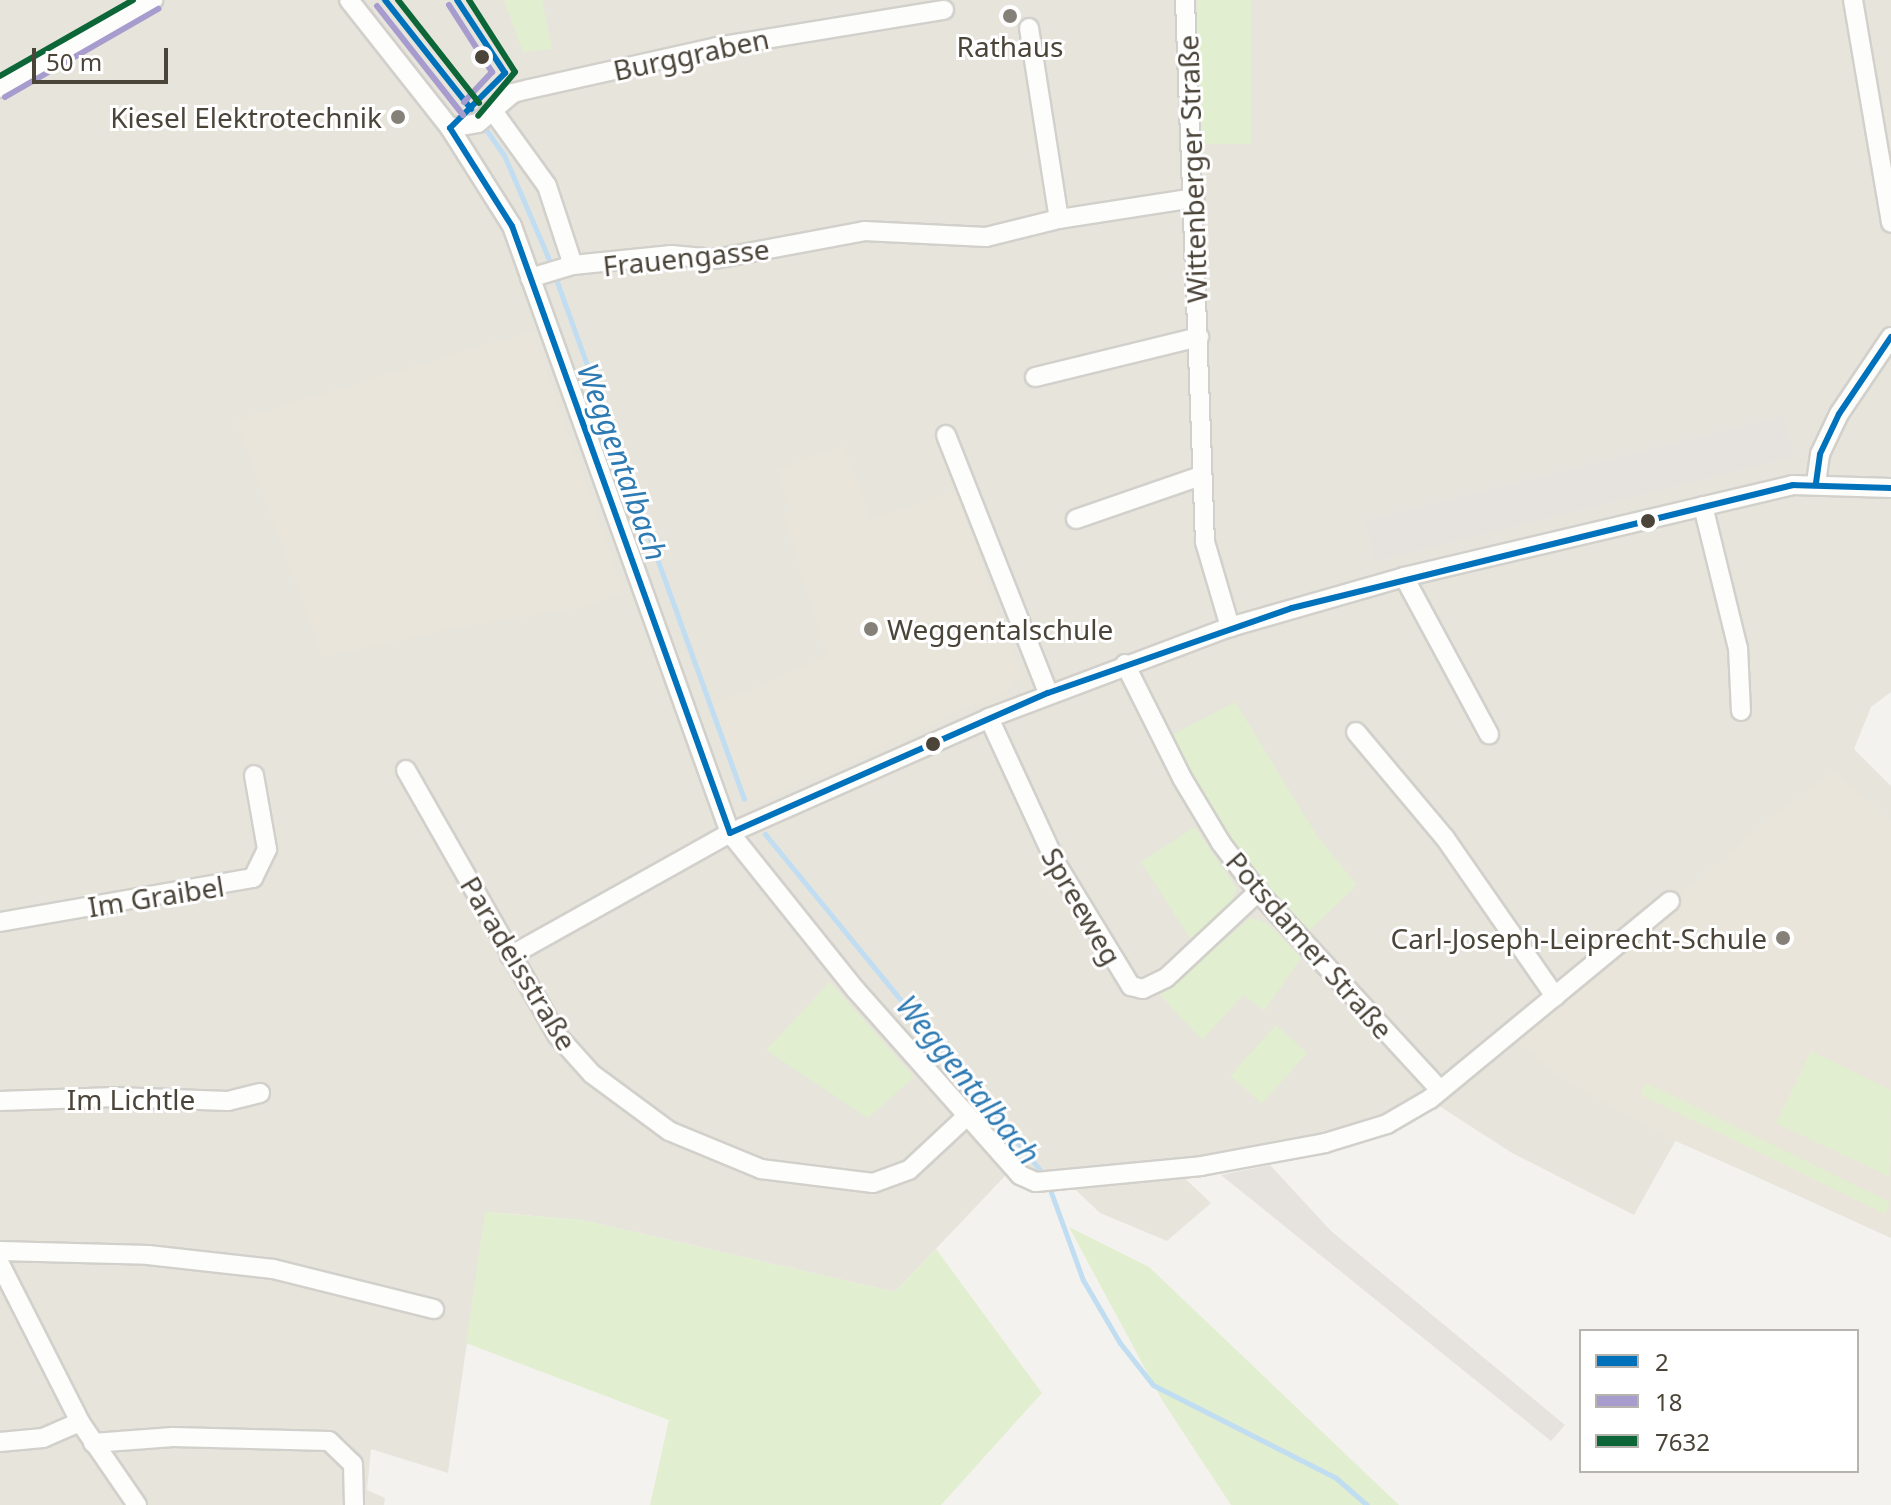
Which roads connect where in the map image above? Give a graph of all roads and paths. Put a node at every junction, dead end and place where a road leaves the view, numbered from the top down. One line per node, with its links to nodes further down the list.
1 (153, 0): 7 (street)
2 (349, 0): 9 (street)
3 (1185, 0): 10 (street, Wittenberger Straße)
4 (1853, 0): 12 (street)
5 (944, 10): 8 (street, Burggraben)
6 (1029, 28): 11 (street)
7 (0, 88)
8 (493, 111): 9 (street, Burggraben); 13 (street)
9 (450, 128): 14 (street)
10 (1194, 198): 11 (street, Frauengasse); 15 (street, Wittenberger Straße)
11 (1059, 219): 13 (street, Frauengasse)
12 (1891, 223)
13 (568, 266): 14 (street, Frauengasse)
14 (536, 276): 34 (street)
15 (1199, 337): 17 (street, Wittenberger Straße); 19 (street, Wittenberger Straße)
16 (1891, 337): 20 (street)
17 (1035, 377)
18 (946, 435): 27 (street)
19 (1201, 476): 23 (street); 25 (street, Wittenberger Straße)
20 (1816, 483): 21 (street); 22 (street)
21 (1891, 488)
22 (1703, 506): 24 (street); 28 (street)
23 (1076, 519)
24 (1404, 577): 25 (street); 31 (street)
25 (1230, 627): 26 (street)
26 (1125, 664): 27 (street); 35 (street, Potsdamer Straße)
27 (1048, 693): 29 (street)
28 (1741, 711)
29 (989, 718): 34 (street); 35 (street, Spreeweg)
30 (1356, 732): 39 (street)
31 (1489, 734)
32 (406, 770): 38 (street, Paradeisstraße)
33 (254, 775): 37 (street, Im Graibel)
34 (730, 833): 38 (street); 43 (street)
35 (1258, 892): 40 (street, Potsdamer Straße)
36 (1670, 901): 39 (street)
37 (0, 922)
38 (510, 956): 43 (street, Paradeisstraße)
39 (1555, 996): 40 (street)
40 (1440, 1090): 43 (street)
41 (260, 1093): 42 (street, Im Lichtle)
42 (0, 1101)
43 (967, 1116)
44 (0, 1251): 46 (street)
45 (0, 1264): 47 (street)
46 (434, 1309)
47 (80, 1422): 48 (street); 49 (street)
48 (0, 1442)
49 (93, 1443): 50 (street); 51 (street)
50 (137, 1505)
51 (354, 1505)

